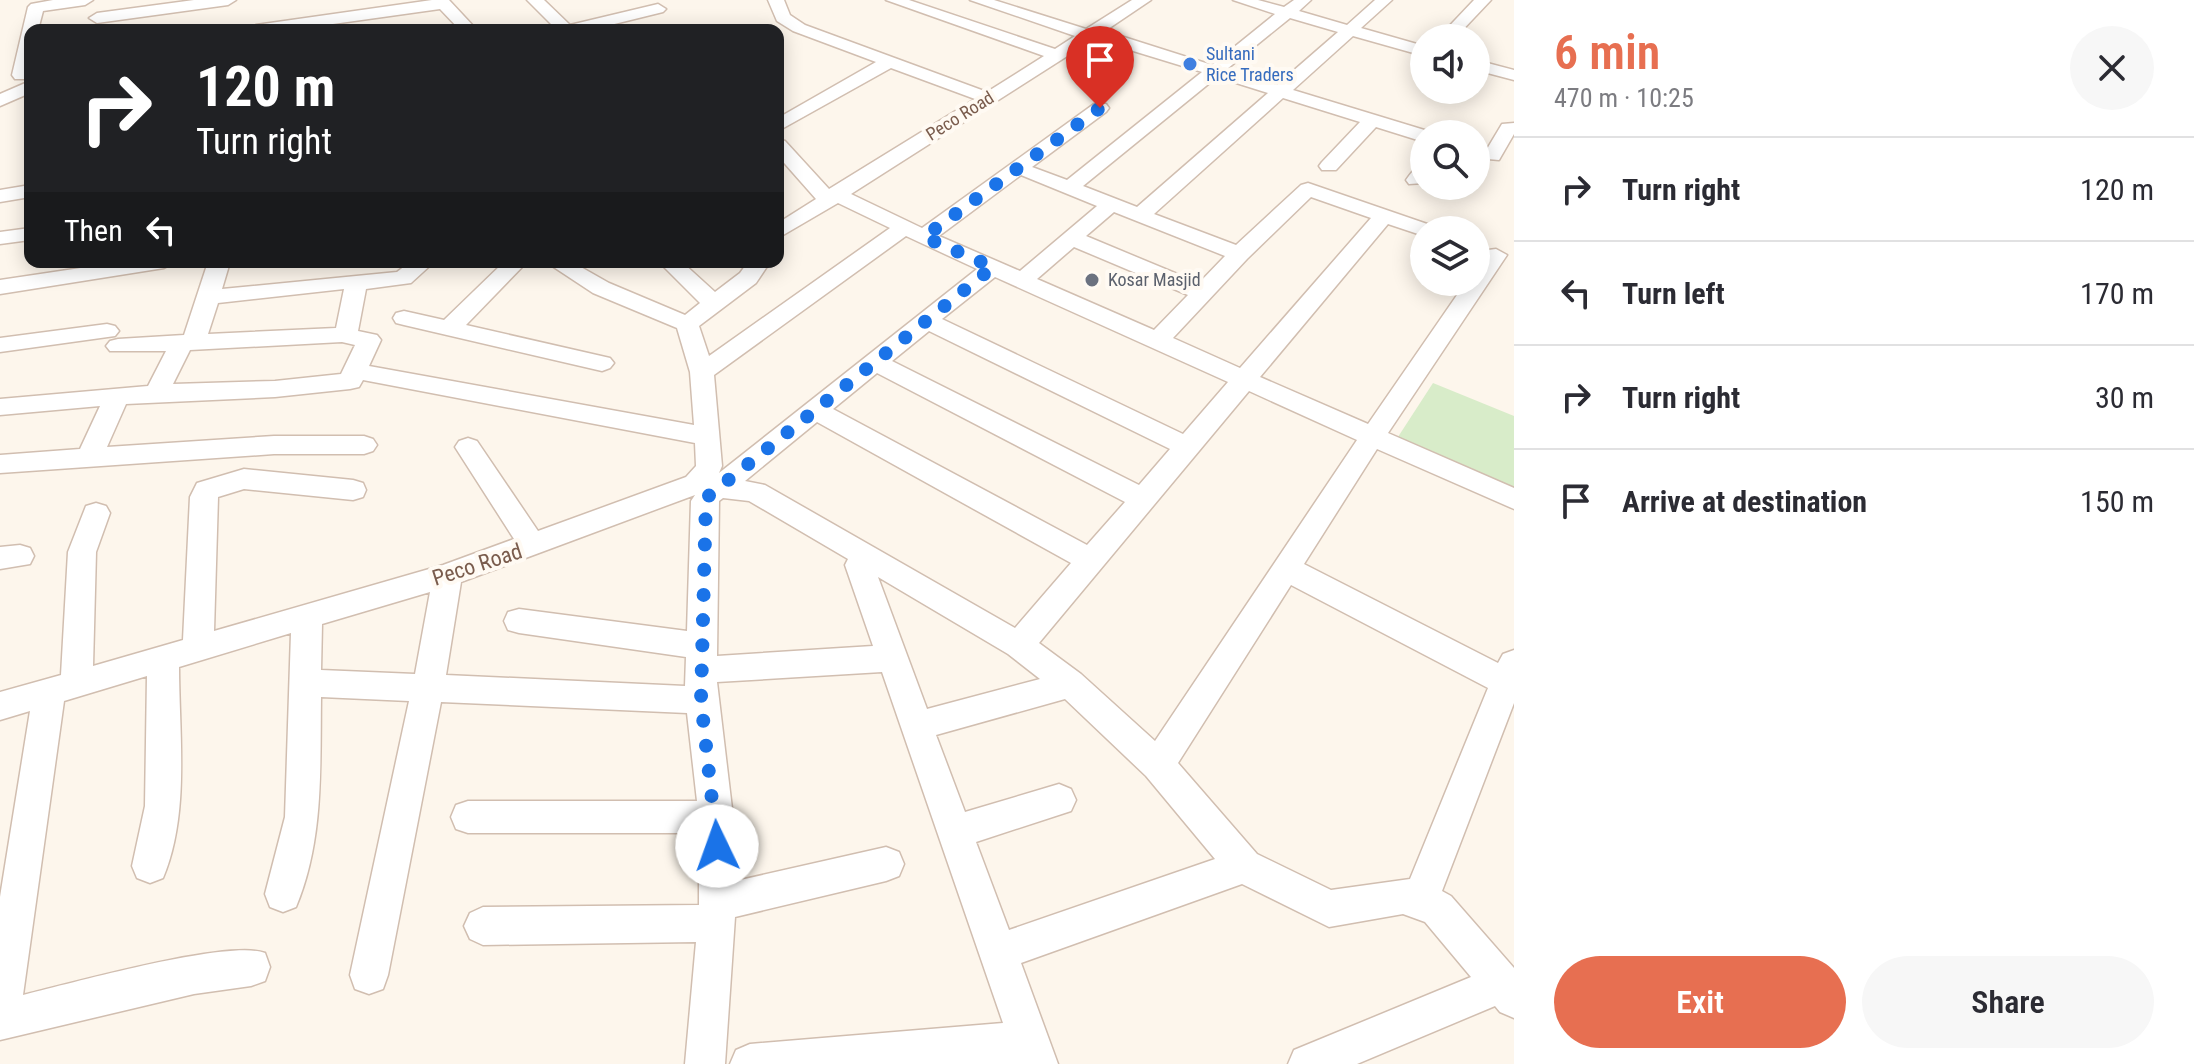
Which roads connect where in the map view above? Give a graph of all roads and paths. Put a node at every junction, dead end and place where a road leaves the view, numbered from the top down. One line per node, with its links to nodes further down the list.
1 (85, 0): 17 (street)
2 (98, 0): 18 (street)
3 (228, 0): 18 (street)
4 (776, 0): 24 (street)
5 (894, 0): 29 (street)
6 (978, 0): 26 (street)
7 (1143, 0): 26 (street, Peco Road)
8 (1241, 0): 16 (street)
9 (1303, 0): 16 (street)
10 (1384, 0): 25 (street)
11 (1483, 0): 23 (street)
12 (543, 1): 21 (street)
13 (442, 2): 14 (street); 20 (street)
14 (373, 7): 19 (street)
15 (658, 9): 22 (street)
16 (1288, 13): 25 (street); 32 (street)
17 (32, 24)
18 (96, 24)
19 (287, 24)
20 (463, 24)
21 (563, 24)
22 (594, 24)
23 (1460, 24)
24 (799, 28): 27 (street); 30 (street)
25 (1349, 30): 28 (street); 35 (street)
26 (1091, 34): 29 (street, Peco Road); 32 (street)
27 (784, 36)
28 (1410, 47)
29 (1058, 55): 36 (street, Peco Road)
30 (889, 62): 36 (street); 40 (street)
31 (1490, 68): 33 (street)
32 (1214, 71): 35 (street); 47 (street)
33 (1513, 74)
34 (24, 83): 37 (street)
35 (1280, 92): 39 (street); 52 (street)
36 (988, 98): 50 (street, Peco Road)
37 (0, 101)
38 (1100, 108): 46 (street)
39 (1372, 120): 42 (street); 45 (street)
40 (784, 123)
41 (1514, 128): 43 (street)
42 (1410, 132)
43 (1505, 150)
44 (784, 156): 50 (street)
45 (1329, 166)
46 (1019, 168): 47 (street); 56 (street)
47 (1070, 187): 51 (street)
48 (24, 192): 49 (street)
49 (0, 196)
50 (831, 197): 55 (street, Peco Road); 56 (street)
51 (1111, 204): 52 (street); 59 (street)
52 (1140, 215): 60 (street)
53 (1384, 215): 54 (street); 60 (street); 88 (street)
54 (1410, 224)
55 (784, 228)
56 (914, 232): 62 (street); 87 (street)
57 (24, 235): 58 (street)
58 (0, 238)
59 (1072, 238): 70 (street); 73 (street)
60 (1239, 254): 73 (street)
61 (1495, 254): 93 (street)
62 (993, 267): 70 (street); 77 (street, Peco Road)
63 (125, 268): 72 (street)
64 (217, 268): 74 (street)
65 (416, 268): 71 (street)
66 (510, 268): 79 (street)
67 (567, 268): 78 (street)
68 (676, 268): 75 (street)
69 (755, 268): 75 (street)
70 (1023, 280): 81 (street)
71 (353, 284): 74 (street); 80 (street)
72 (0, 287)
73 (1203, 293): 81 (street)
74 (208, 297): 82 (street)
75 (713, 303): 78 (street)
76 (404, 318): 79 (street)
77 (927, 321): 85 (street, Peco Road); 96 (street)
78 (687, 324): 87 (street)
79 (449, 328): 84 (street)
80 (342, 335): 82 (street); 86 (street)
81 (1157, 341): 88 (street)
82 (188, 342): 83 (street); 89 (street)
83 (0, 345)
84 (602, 363)
85 (876, 363): 92 (street, Peco Road); 102 (street)
86 (356, 371): 89 (street); 94 (street)
87 (702, 372): 94 (street)
88 (1244, 378): 93 (street); 96 (street)
89 (156, 393): 90 (street)
90 (117, 396): 91 (street); 98 (street)
91 (0, 407)
92 (817, 411): 100 (street, Peco Road); 107 (street)
93 (1373, 435): 103 (street); 108 (street)
94 (707, 436): 100 (street)
95 (364, 445): 98 (street)
96 (1185, 446): 102 (street)
97 (468, 447): 105 (street)
98 (90, 457): 99 (street)
99 (0, 464)
100 (711, 483): 105 (street, Peco Road); 106 (street); 116 (street)
101 (353, 490): 113 (street)
102 (1143, 499): 107 (street)
103 (1514, 499)
104 (96, 513): 121 (street)
105 (533, 546): 109 (street, Peco Road)
106 (866, 557): 112 (street); 114 (street)
107 (1092, 561): 112 (street)
108 (1285, 568): 117 (street); 124 (street)
109 (448, 575): 110 (street, Peco Road); 120 (street)
110 (307, 616): 113 (street, Peco Road); 118 (street)
111 (519, 621): 116 (street)
112 (1019, 645): 119 (street)
113 (198, 650): 115 (street, Peco Road)
114 (892, 658): 116 (street); 123 (street)
115 (163, 661): 121 (street, Peco Road); 130 (street)
116 (702, 672): 120 (street); 127 (street)
117 (1511, 677): 133 (street)
118 (306, 683): 120 (street); 132 (street)
119 (1070, 684): 123 (street); 124 (street)
120 (428, 689): 138 (street)
121 (62, 690): 122 (street, Peco Road); 140 (street)
122 (0, 706)
123 (917, 726): 128 (street)
124 (1158, 765): 131 (street)
125 (1059, 800): 128 (street)
126 (468, 817): 127 (street)
127 (716, 817): 134 (street)
128 (957, 831): 136 (street)
129 (886, 864): 134 (street)
130 (150, 866)
131 (1244, 866): 133 (street); 136 (street)
132 (283, 894)
133 (1420, 899): 139 (street)
134 (717, 913): 135 (street); 142 (street)
135 (483, 926)
136 (999, 952): 141 (street)
137 (251, 967): 140 (street)
138 (369, 975)
139 (1509, 990): 144 (street)
140 (0, 1019)
141 (1034, 1053): 143 (street)
142 (705, 1064)
143 (750, 1064)
144 (1308, 1064)

